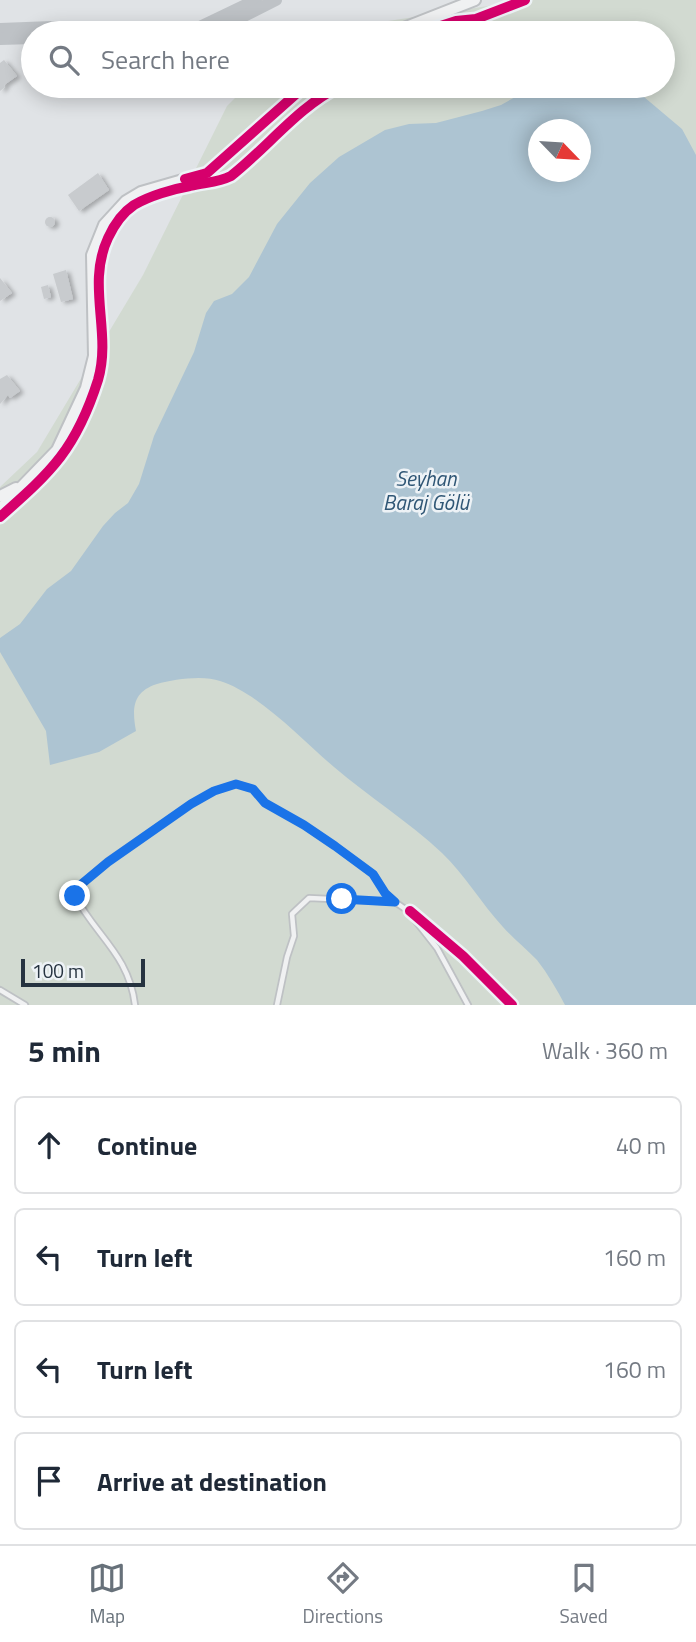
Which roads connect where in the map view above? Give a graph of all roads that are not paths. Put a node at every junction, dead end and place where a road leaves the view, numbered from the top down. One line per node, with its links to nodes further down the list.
1 (256, 0): 4 (main road)
2 (276, 0): 5 (main road)
3 (475, 0): 6 (street)
4 (213, 21)
5 (234, 21)
6 (422, 21)
7 (21, 28): 8 (main road)
8 (0, 29)
9 (21, 39): 10 (main road)
10 (0, 40)
11 (291, 98): 12 (street)
12 (25, 484): 13 (street); 14 (street)
13 (0, 496)
14 (0, 509)
15 (395, 902): 16 (lane); 19 (lane); 20 (lane)
16 (410, 911): 21 (lane); 22 (street)
17 (0, 989): 18 (lane)
18 (25, 1005)
19 (135, 1005)
20 (277, 1005)
21 (468, 1005)
22 (512, 1005)

